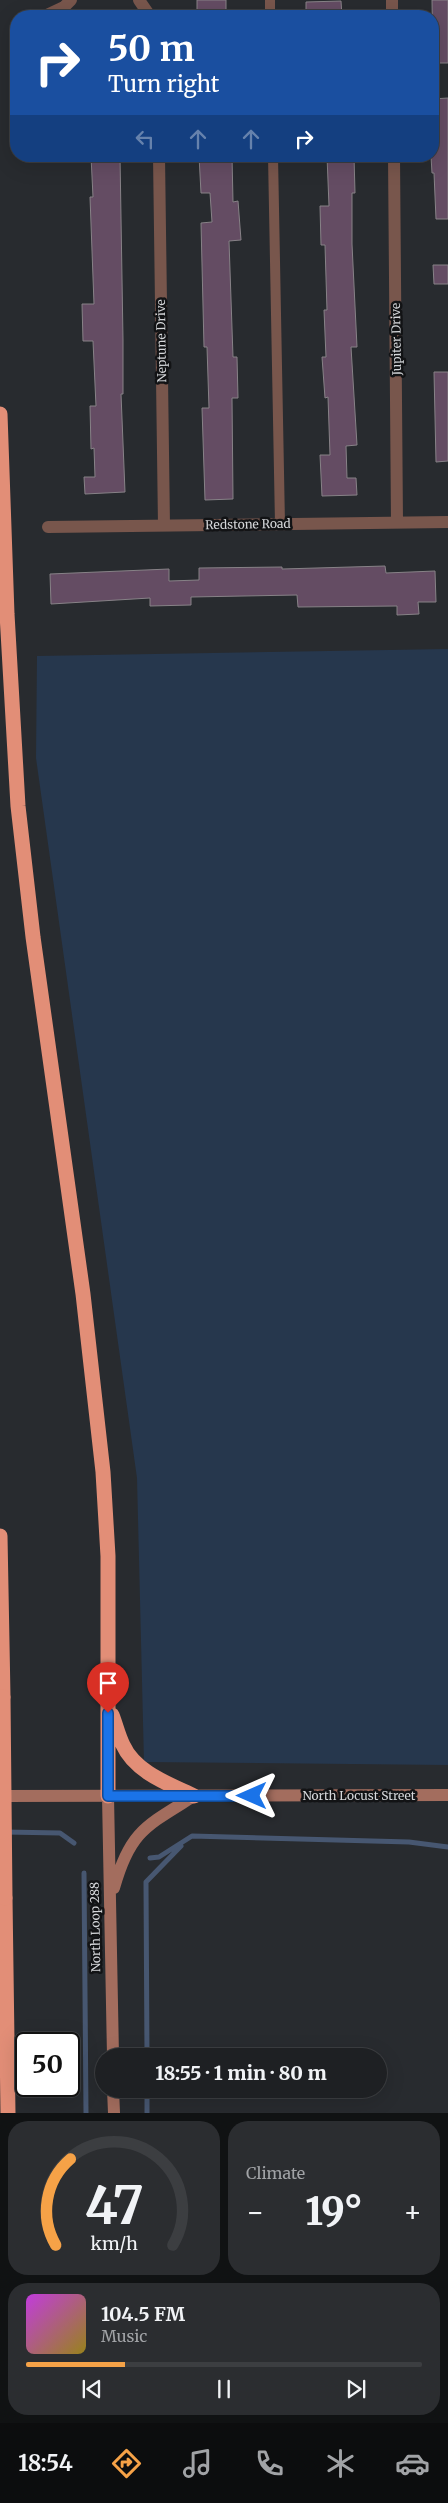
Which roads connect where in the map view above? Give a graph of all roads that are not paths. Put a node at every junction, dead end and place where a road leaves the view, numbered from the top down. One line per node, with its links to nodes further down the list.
1 (71, 0): 2 (street)
2 (58, 10)
3 (159, 162): 10 (street, Neptune Drive)
4 (273, 162): 9 (lane)
5 (394, 162): 7 (street, Jupiter Drive)
6 (0, 414): 13 (highway)
7 (397, 522): 8 (street, Redstone Road); 9 (street, Redstone Road)
8 (448, 522)
9 (280, 524): 10 (street, Redstone Road)
10 (164, 526): 11 (street, Redstone Road)
11 (48, 527)
12 (0, 1536): 21 (highway, bridge)
13 (108, 1703): 16 (highway); 17 (highway)
14 (448, 1795): 17 (main road, North Locust Street)
15 (0, 1796): 16 (main road, North Locust Street)
16 (108, 1796): 17 (main road, North Locust Street); 18 (main road, North Loop 288)
17 (194, 1796): 18 (main road)
18 (110, 1902): 19 (main road, North Loop 288)
19 (112, 2048)
20 (113, 2098): 22 (main road)
21 (8, 2113)
22 (114, 2113)

